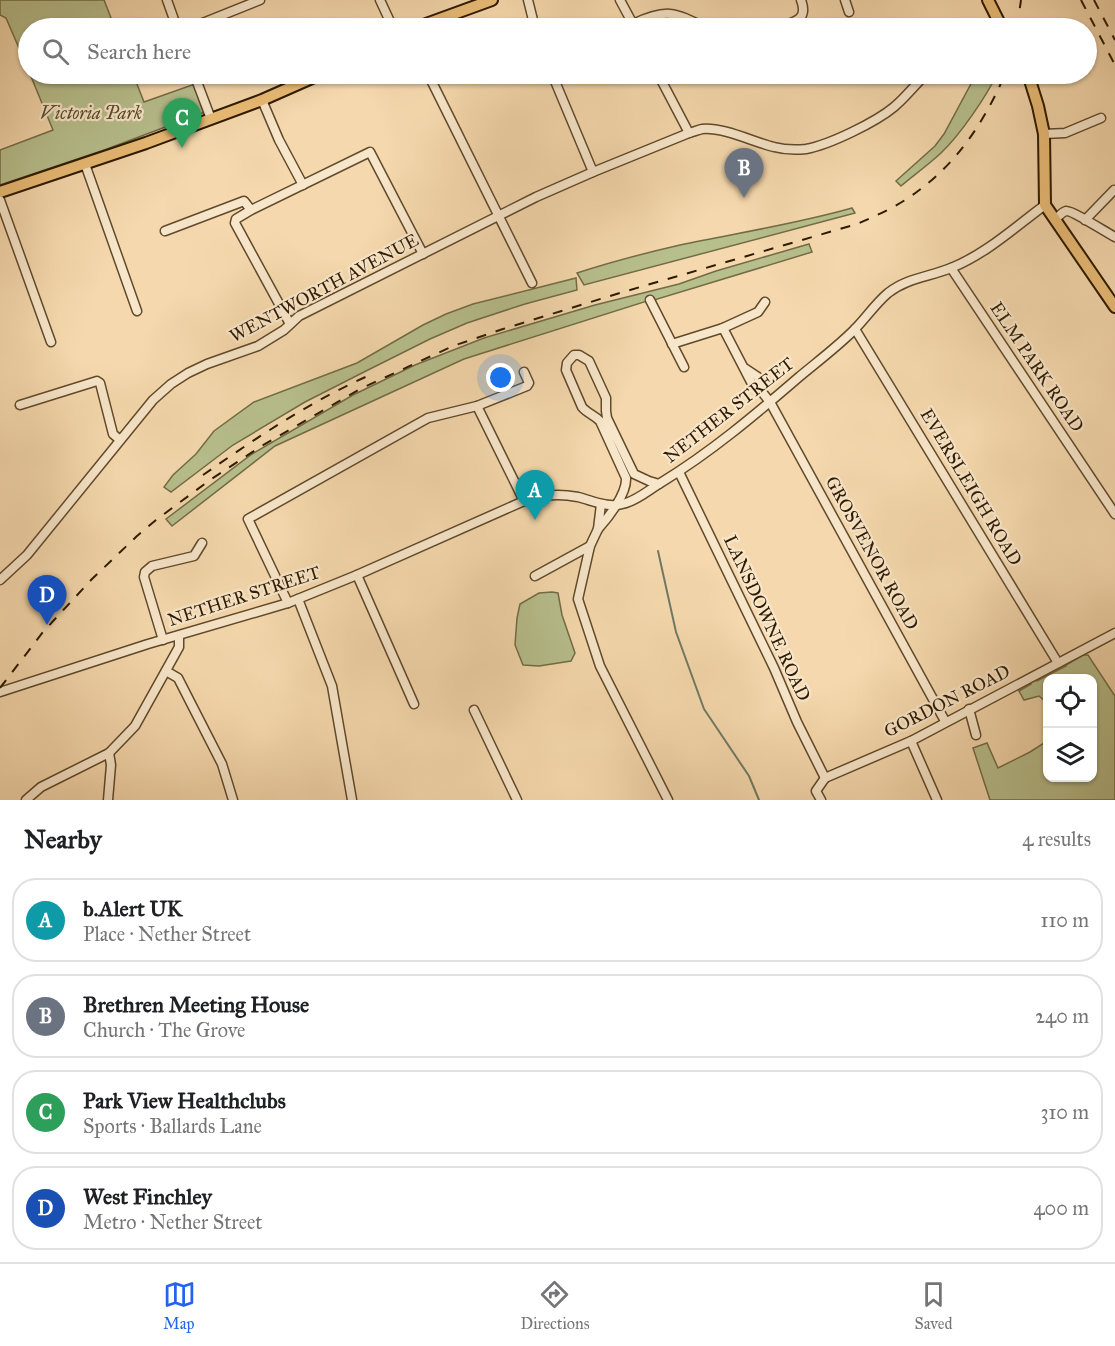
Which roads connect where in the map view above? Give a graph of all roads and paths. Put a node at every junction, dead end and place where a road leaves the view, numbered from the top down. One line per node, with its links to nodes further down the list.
1 (167, 0): 11 (street)
2 (260, 0): 12 (street)
3 (380, 0): 13 (street)
4 (492, 0): 14 (main road)
5 (528, 0): 15 (street)
6 (620, 0): 16 (street)
7 (801, 0): 19 (street)
8 (845, 0): 10 (street)
9 (988, 0): 20 (main road)
10 (849, 12)
11 (173, 18)
12 (215, 18)
13 (388, 18)
14 (442, 18)
15 (532, 18)
16 (630, 18)
17 (646, 18): 18 (street)
18 (685, 18)
19 (801, 18)
20 (997, 18)
21 (198, 84): 29 (street)
22 (298, 84): 28 (main road)
23 (434, 84): 41 (street)
24 (556, 84): 34 (street)
25 (663, 84): 31 (street)
26 (917, 84): 31 (street, WENTWORTH AVENUE)
27 (1031, 84): 32 (main road)
28 (262, 100): 29 (main road); 35 (street)
29 (211, 118): 33 (main road)
30 (1101, 118): 32 (street)
31 (689, 133): 34 (street, WENTWORTH AVENUE)
32 (1044, 134): 39 (main road)
33 (85, 164): 37 (main road); 52 (street)
34 (593, 172): 41 (street, WENTWORTH AVENUE)
35 (303, 185): 40 (street); 46 (street)
36 (1114, 190): 43 (street)
37 (0, 192)
38 (0, 200): 56 (street)
39 (1045, 205): 42 (main road); 47 (street, NETHER STREET)
40 (251, 210): 44 (street); 53 (street)
41 (499, 216): 46 (street, WENTWORTH AVENUE); 48 (street)
42 (1055, 220): 43 (street); 51 (main road)
43 (1085, 220): 45 (street)
44 (165, 231)
45 (1115, 237)
46 (423, 254): 53 (street, WENTWORTH AVENUE)
47 (951, 268): 55 (street, NETHER STREET); 69 (street, ELM PARK ROAD)
48 (532, 283)
49 (650, 300): 57 (street)
50 (765, 302): 54 (street)
51 (1115, 307)
52 (137, 311)
53 (290, 324): 63 (street, WENTWORTH AVENUE)
54 (723, 328): 57 (street); 60 (street, GROSVENOR ROAD)
55 (855, 329): 60 (street, NETHER STREET); 81 (street, EVERSLEIGH ROAD)
56 (51, 342)
57 (672, 344): 58 (street)
58 (684, 367)
59 (524, 372): 62 (street)
60 (770, 402): 64 (street, NETHER STREET); 87 (street, GROSVENOR ROAD)
61 (20, 405): 63 (street)
62 (477, 406): 66 (street); 77 (street)
63 (120, 440): 75 (street, WENTWORTH AVENUE)
64 (679, 472): 65 (street, NETHER STREET); 91 (street, LANSDOWNE ROAD)
65 (659, 483): 68 (street, NETHER STREET); 68 (street)
66 (524, 501): 67 (street, NETHER STREET); 73 (street, NETHER STREET)
67 (601, 504): 68 (street, NETHER STREET); 70 (street)
68 (615, 505): 70 (street)
69 (1115, 514)
70 (598, 529): 72 (street)
71 (202, 543): 80 (street)
72 (590, 546): 74 (street); 97 (street)
73 (357, 575): 76 (street, NETHER STREET); 84 (street)
74 (535, 576)
75 (0, 580)
76 (298, 599): 77 (street, NETHER STREET); 96 (street)
77 (288, 603): 79 (street, NETHER STREET)
78 (1115, 633): 81 (street, GORDON ROAD)
79 (179, 636): 80 (street, NETHER STREET); 82 (street)
80 (163, 640): 83 (street, NETHER STREET)
81 (1058, 663): 85 (street, GORDON ROAD)
82 (166, 671): 90 (street); 95 (street)
83 (0, 692)
84 (414, 704)
85 (969, 709): 87 (street, GORDON ROAD); 88 (street)
86 (474, 710): 92 (street)
87 (945, 721): 89 (street, GORDON ROAD)
88 (976, 735)
89 (911, 741): 91 (street, GORDON ROAD); 99 (street)
90 (108, 753): 93 (street); 94 (street)
91 (825, 778): 98 (street)
92 (515, 799)
93 (26, 800)
94 (108, 800)
95 (233, 800)
96 (352, 800)
97 (668, 800)
98 (821, 800)
99 (937, 800)

